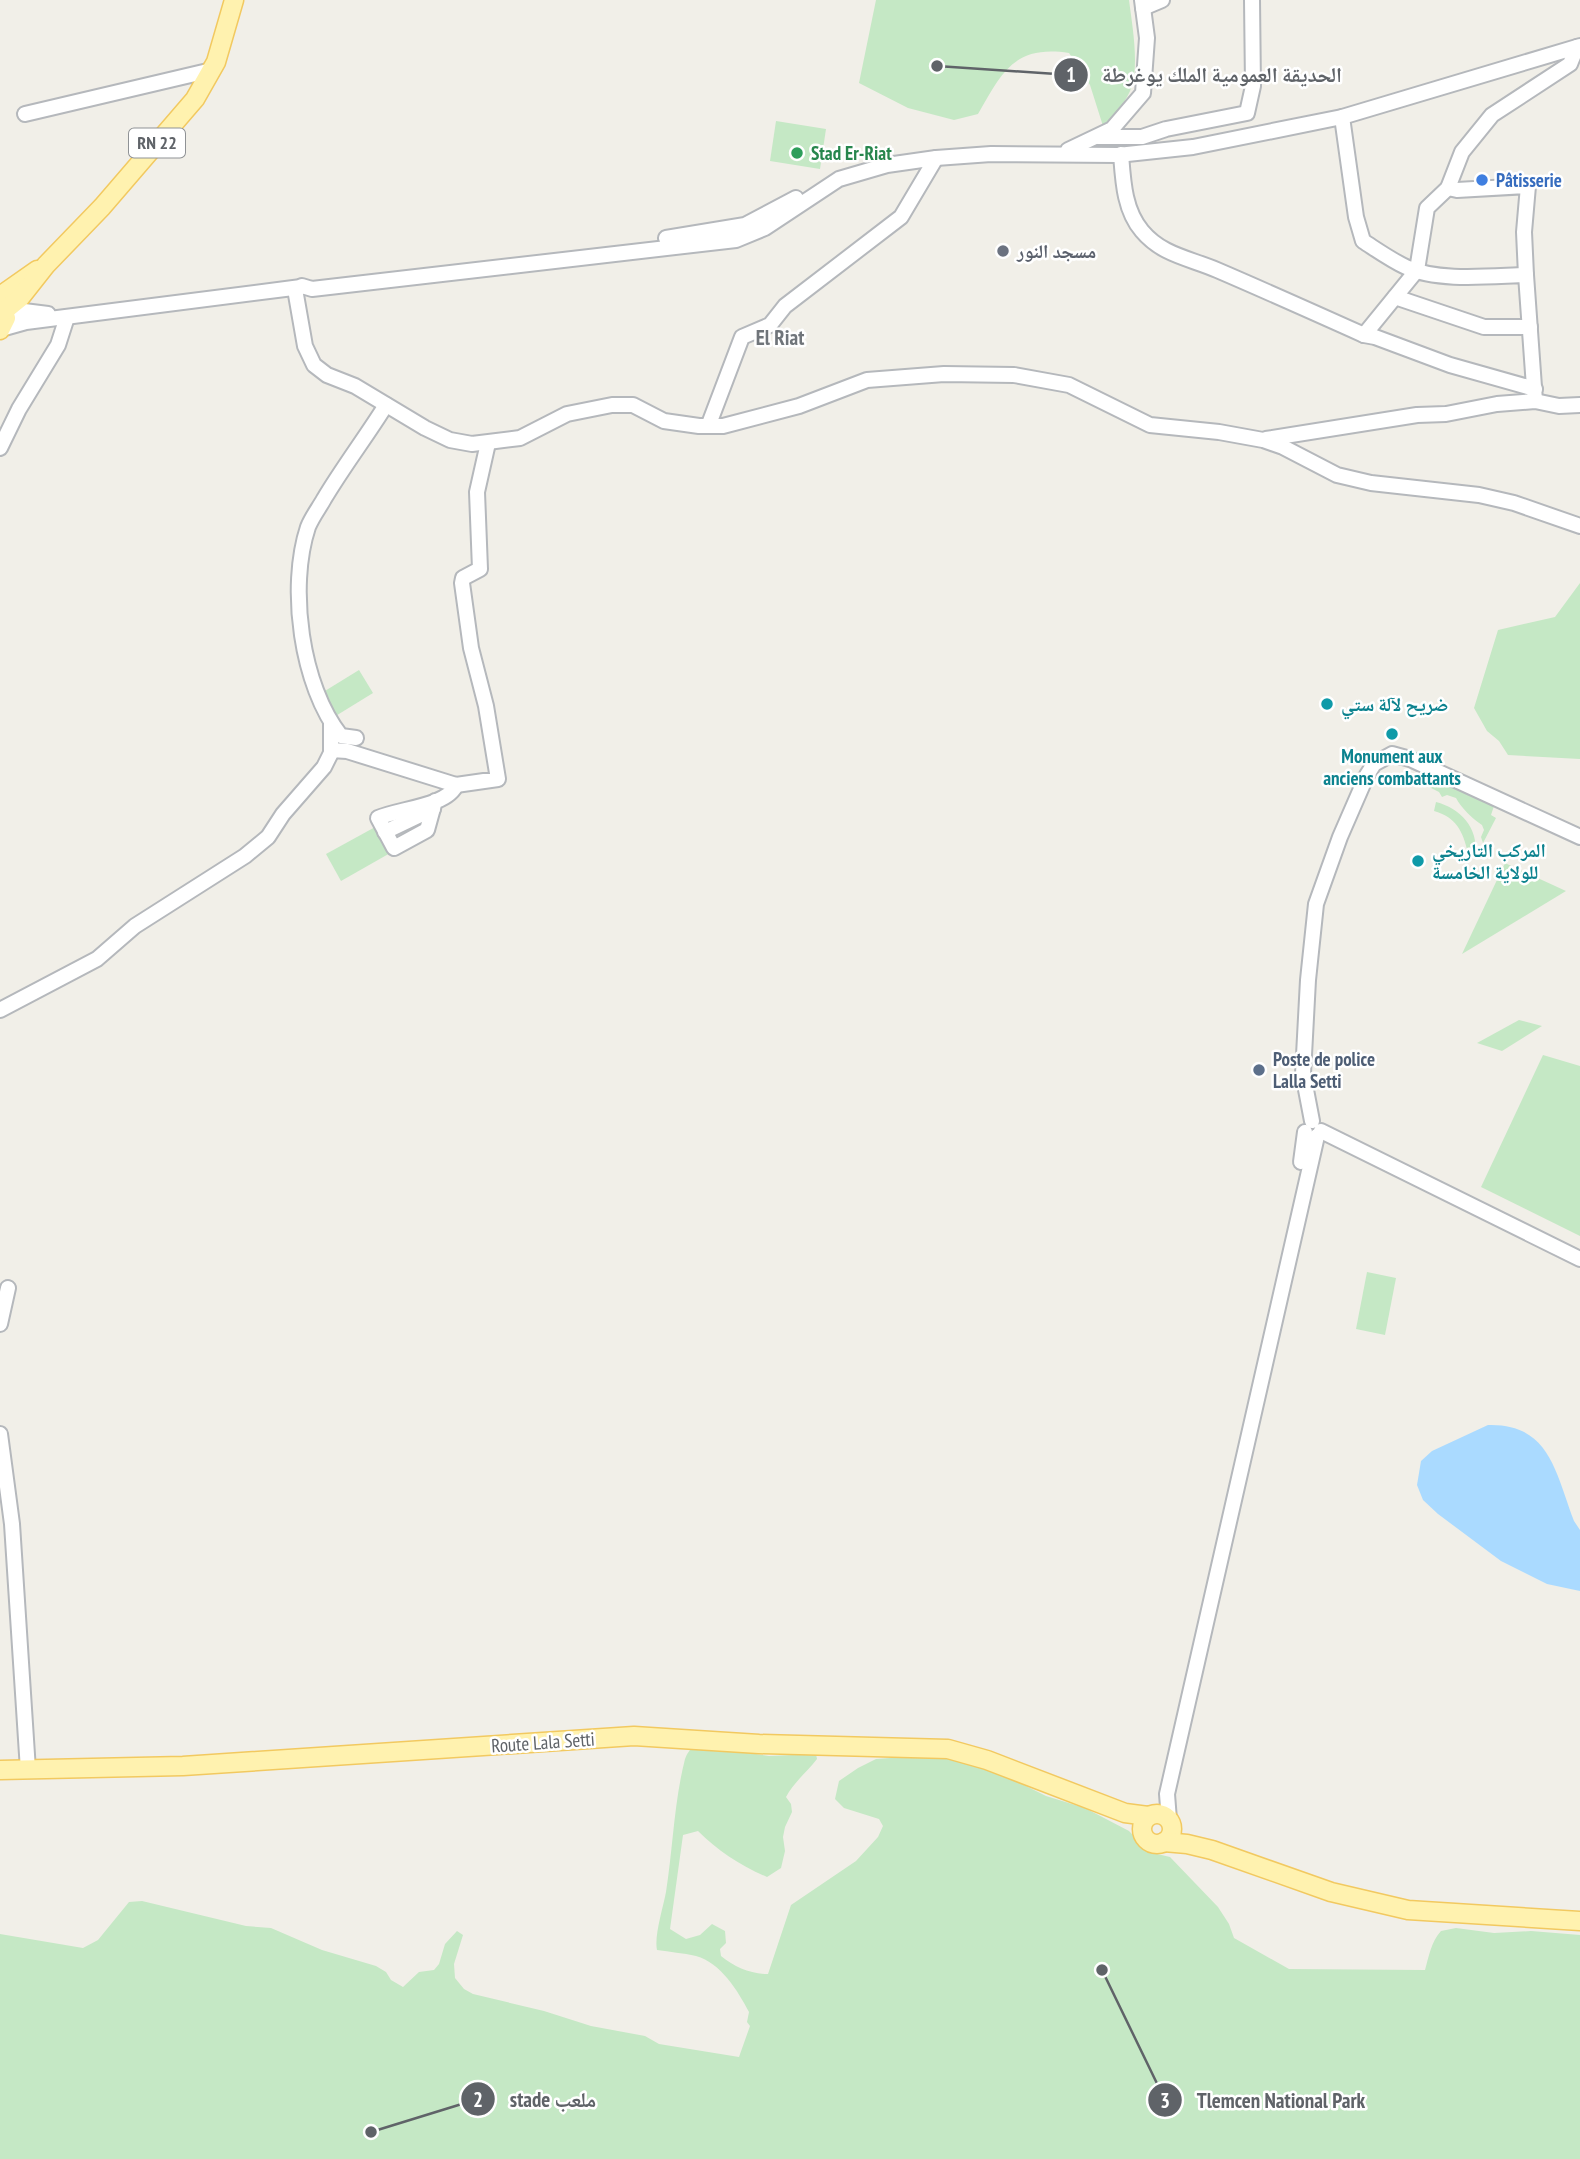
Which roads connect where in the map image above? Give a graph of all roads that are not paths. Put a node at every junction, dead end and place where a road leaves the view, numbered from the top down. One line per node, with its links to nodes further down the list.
1 (234, 0): 6 (main road, RN 22)
2 (1162, 0): 4 (street)
3 (1252, 0): 9 (street)
4 (1142, 4): 9 (street)
5 (1579, 46): 8 (street); 13 (street)
6 (212, 70): 7 (street); 18 (main road, RN 22)
7 (25, 114)
8 (1342, 117): 10 (street); 14 (street)
9 (1098, 137): 11 (street)
10 (1121, 154): 11 (street); 21 (street)
11 (1057, 155): 12 (street)
12 (936, 158): 16 (street); 25 (street)
13 (1448, 188): 14 (street); 15 (street)
14 (1417, 270): 15 (street); 17 (street)
15 (1526, 275): 20 (street)
16 (299, 288): 19 (street); 23 (street)
17 (1395, 297): 20 (street); 21 (street)
18 (2, 314): 19 (street)
19 (67, 317): 28 (street)
20 (1530, 327): 22 (street)
21 (1364, 335): 22 (street)
22 (1535, 395): 24 (street); 26 (street)
23 (386, 405): 27 (street); 30 (street)
24 (1580, 405)
25 (709, 424): 26 (street); 27 (street)
26 (1263, 440): 29 (street)
27 (488, 443): 33 (street)
28 (0, 448)
29 (1580, 526)
30 (331, 724): 31 (street); 32 (street)
31 (356, 738)
32 (331, 750): 33 (street); 36 (street)
33 (456, 785): 34 (street)
34 (387, 837)
35 (1580, 837): 37 (street)
36 (0, 1010)
37 (1314, 1130): 38 (street); 45 (street); 46 (street)
38 (1580, 1259)
39 (8, 1288): 40 (street)
40 (1, 1318)
41 (0, 1434): 43 (street)
42 (0, 1770): 43 (main road, Route Lala Setti)
43 (28, 1770): 44 (main road, Route Lala Setti)
44 (1079, 1795): 45 (main road); 47 (main road)
45 (1149, 1816): 46 (main road); 47 (main road)
46 (1170, 1822): 48 (main road); 49 (main road)
47 (1142, 1834): 48 (main road)
48 (1164, 1842): 49 (main road)
49 (1253, 1863): 50 (main road)
50 (1580, 1921)

